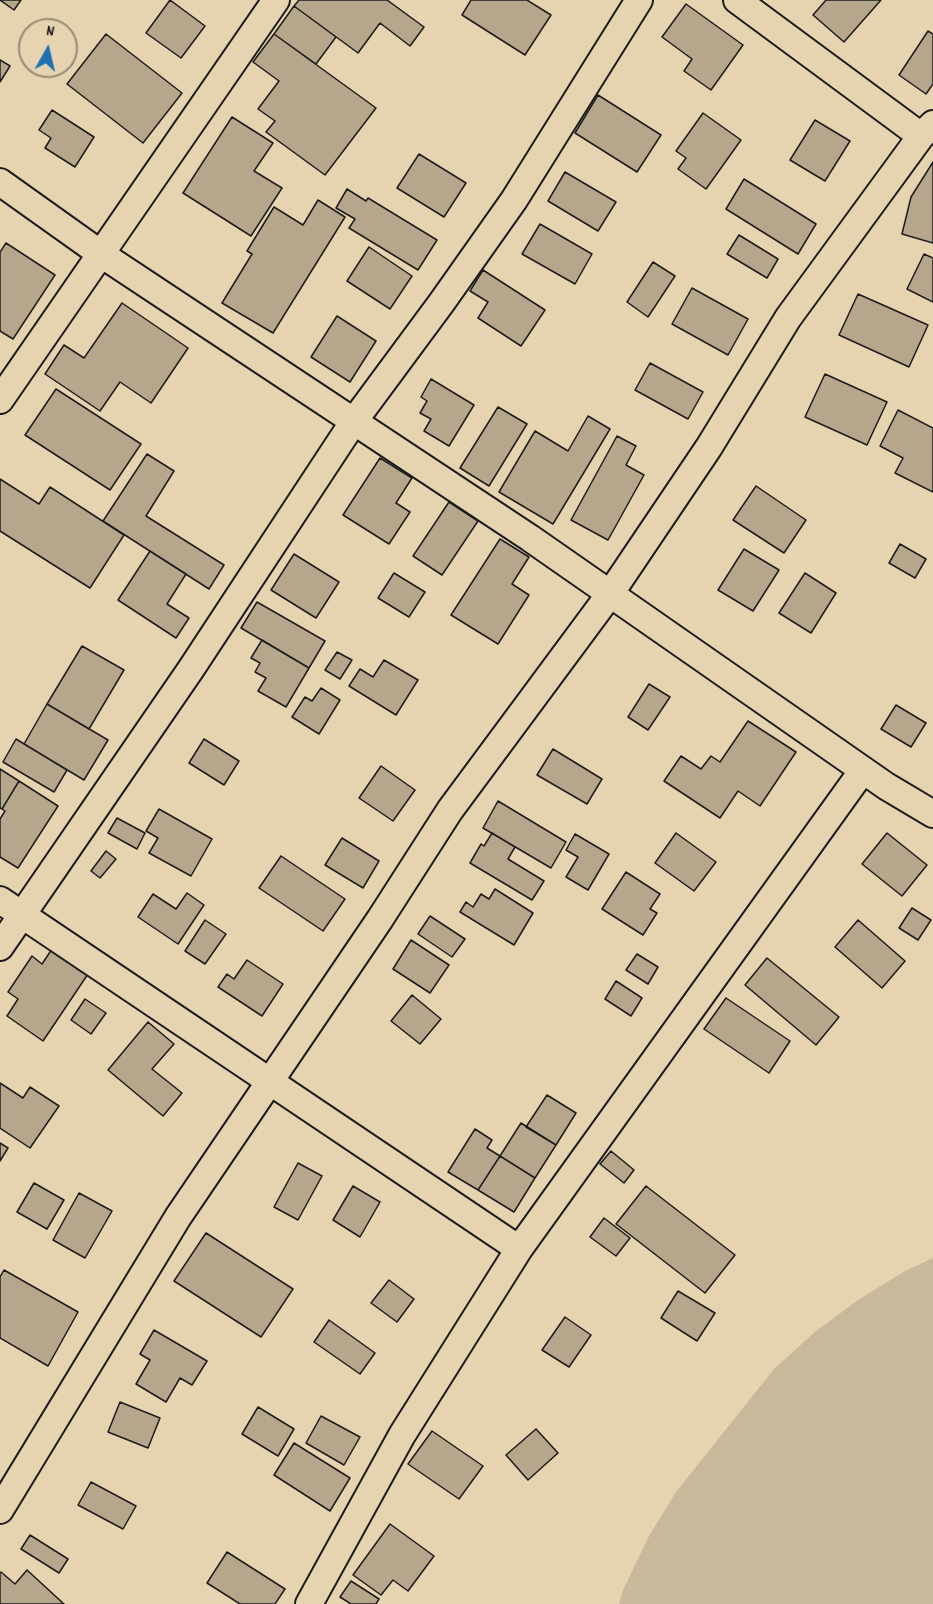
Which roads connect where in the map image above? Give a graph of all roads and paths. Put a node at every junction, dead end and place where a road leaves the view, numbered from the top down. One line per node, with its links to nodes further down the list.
1 (276, 0): 6 (street)
2 (639, 0): 8 (street)
3 (737, 0): 4 (street)
4 (927, 130): 9 (street)
5 (0, 182): 6 (street)
6 (101, 254): 7 (street); 8 (street)
7 (0, 400)
8 (354, 422): 9 (street); 13 (street)
9 (610, 594): 10 (street); 15 (street)
10 (863, 770): 11 (street); 16 (street)
11 (933, 814)
12 (0, 900): 13 (street)
13 (22, 915): 14 (street); 15 (street)
14 (0, 947)
15 (269, 1081): 16 (street); 17 (street)
16 (519, 1249): 18 (street)
17 (0, 1510)
18 (309, 1604)

